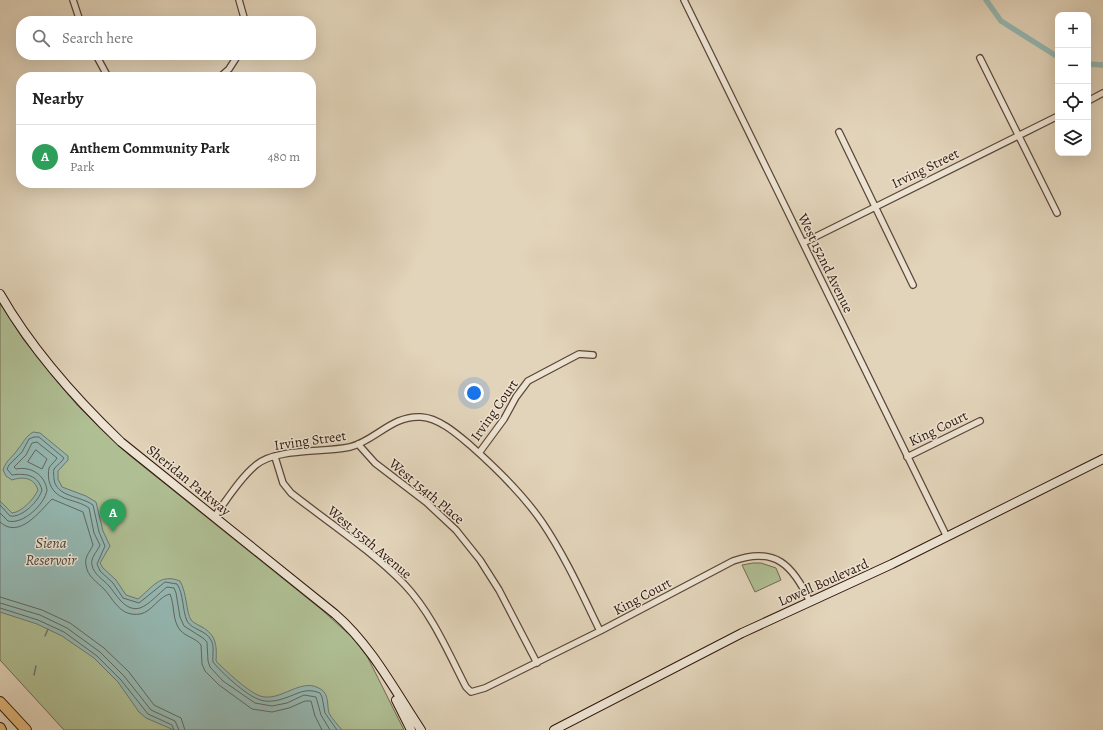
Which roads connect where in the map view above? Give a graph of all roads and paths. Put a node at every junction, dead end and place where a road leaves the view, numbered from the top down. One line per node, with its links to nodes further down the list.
1 (73, 0): 4 (street)
2 (238, 0): 5 (street)
3 (684, 0): 18 (street, West 152nd Avenue)
4 (78, 16)
5 (243, 16)
6 (980, 58): 15 (street)
7 (99, 60): 9 (street)
8 (235, 60): 10 (street)
9 (105, 72)
10 (226, 72)
11 (1103, 94): 12 (street)
12 (1091, 100)
13 (1055, 118): 15 (street, Irving Street)
14 (839, 132): 16 (street)
15 (1018, 136): 16 (street, Irving Street); 17 (street)
16 (876, 207): 18 (street, Irving Street); 19 (street)
17 (1057, 213)
18 (803, 243): 26 (street, West 152nd Avenue)
19 (913, 284)
20 (0, 294): 28 (main road, Sheridan Parkway)
21 (593, 355): 24 (street, Irving Court)
22 (980, 421): 26 (street, King Court)
23 (358, 444): 24 (street, Irving Street); 25 (street, Irving Street); 32 (street, West 154th Place)
24 (479, 453): 31 (street, Irving Street)
25 (275, 457): 28 (street, Irving Street); 34 (street, West 155th Avenue)
26 (907, 457): 29 (street, West 152nd Avenue)
27 (1103, 459): 29 (main road, Lowell Boulevard)
28 (214, 517): 33 (main road, Sheridan Parkway)
29 (946, 538): 30 (main road, Lowell Boulevard)
30 (810, 602): 31 (street, King Court); 39 (main road, Lowell Boulevard)
31 (600, 631): 32 (street, King Court)
32 (537, 663): 34 (street, King Court)
33 (381, 669): 37 (main road, Sheridan Parkway); 38 (main road, Sheridan Parkway)
34 (471, 692)
35 (0, 702): 36 (highway)
36 (26, 730)
37 (411, 730)
38 (421, 730)
39 (554, 730)

